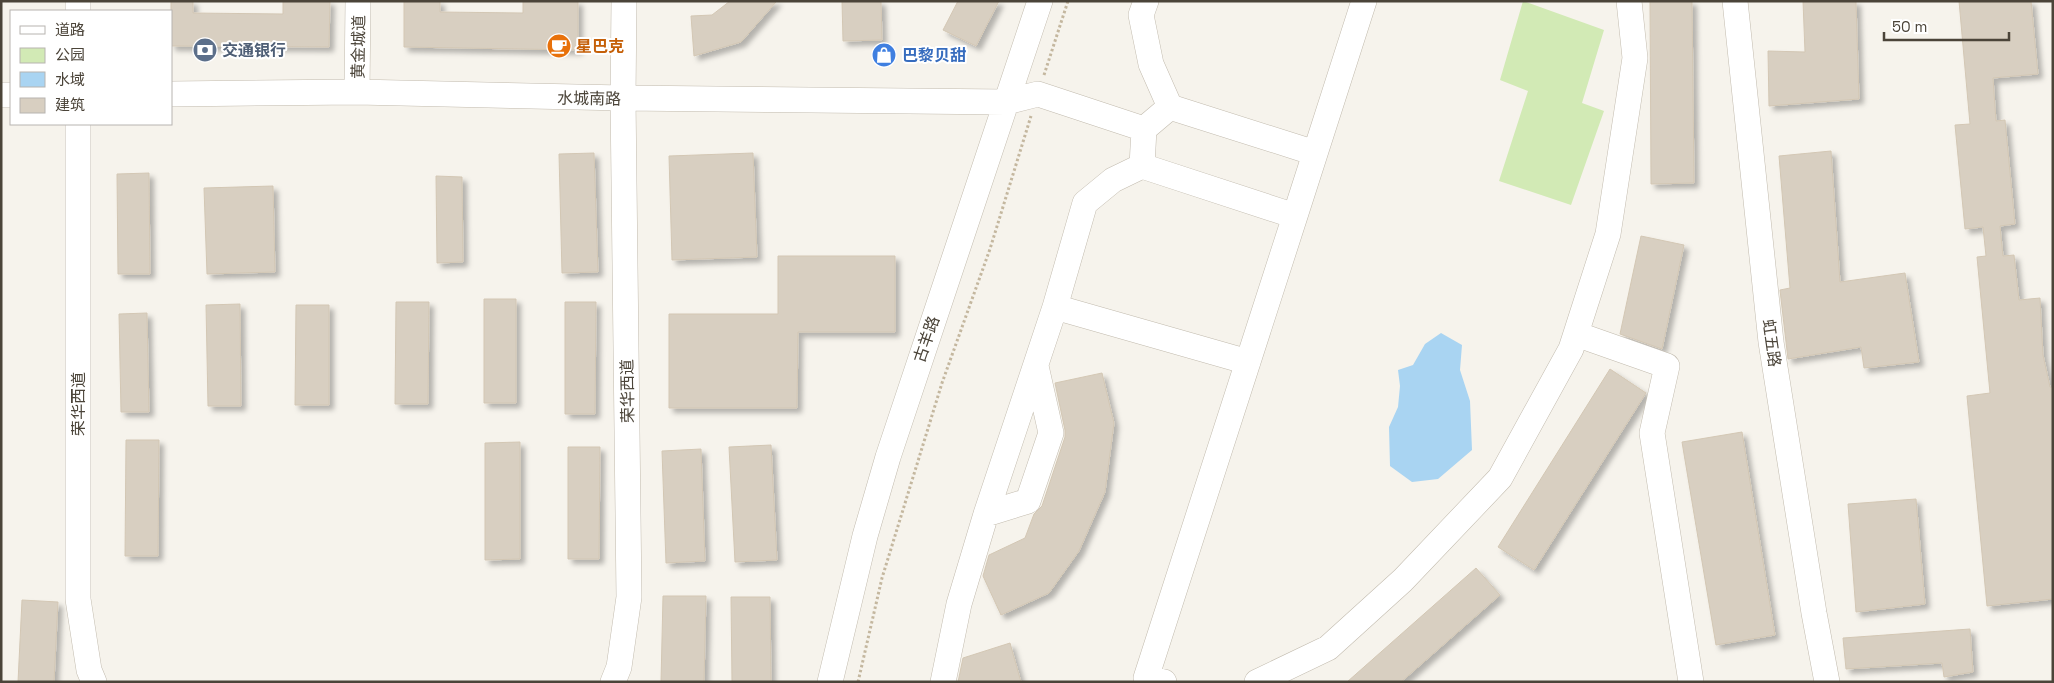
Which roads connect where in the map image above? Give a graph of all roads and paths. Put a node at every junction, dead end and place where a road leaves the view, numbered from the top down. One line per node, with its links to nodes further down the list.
1 (358, 1): 9 (street, 黄金城道)
2 (624, 1): 12 (street, 荣华西道)
3 (1040, 1): 13 (street, 古羊路)
4 (1068, 1): 11 (path)
5 (1146, 1): 14 (street)
6 (1364, 1): 17 (street)
7 (1629, 1): 21 (street)
8 (1735, 1): 36 (street, 虹五路)
9 (357, 92): 10 (street, 水城南路); 12 (street, 水城南路)
10 (172, 94)
11 (1038, 94): 13 (street, 水城南路); 16 (street); 31 (path)
12 (623, 98): 13 (street, 水城南路); 29 (street, 荣华西道)
13 (1006, 102): 30 (street, 古羊路)
14 (1170, 108): 16 (street); 17 (street)
15 (78, 125): 28 (street, 荣华西道)
16 (1144, 129): 18 (street)
17 (1316, 152): 19 (street)
18 (1142, 166): 19 (street); 20 (street)
19 (1295, 216): 22 (street)
20 (1054, 308): 22 (street); 23 (street)
21 (1576, 334): 27 (street); 35 (street)
22 (1248, 362): 33 (street)
23 (1036, 366): 24 (street); 25 (street)
24 (1009, 446): 25 (street); 26 (street)
25 (1043, 456): 26 (street)
26 (986, 514): 32 (street)
27 (1306, 670): 34 (street)
28 (94, 682)
29 (613, 682)
30 (830, 682)
31 (858, 682)
32 (943, 682)
33 (1164, 682)
34 (1256, 682)
35 (1691, 682)
36 (1827, 682)

